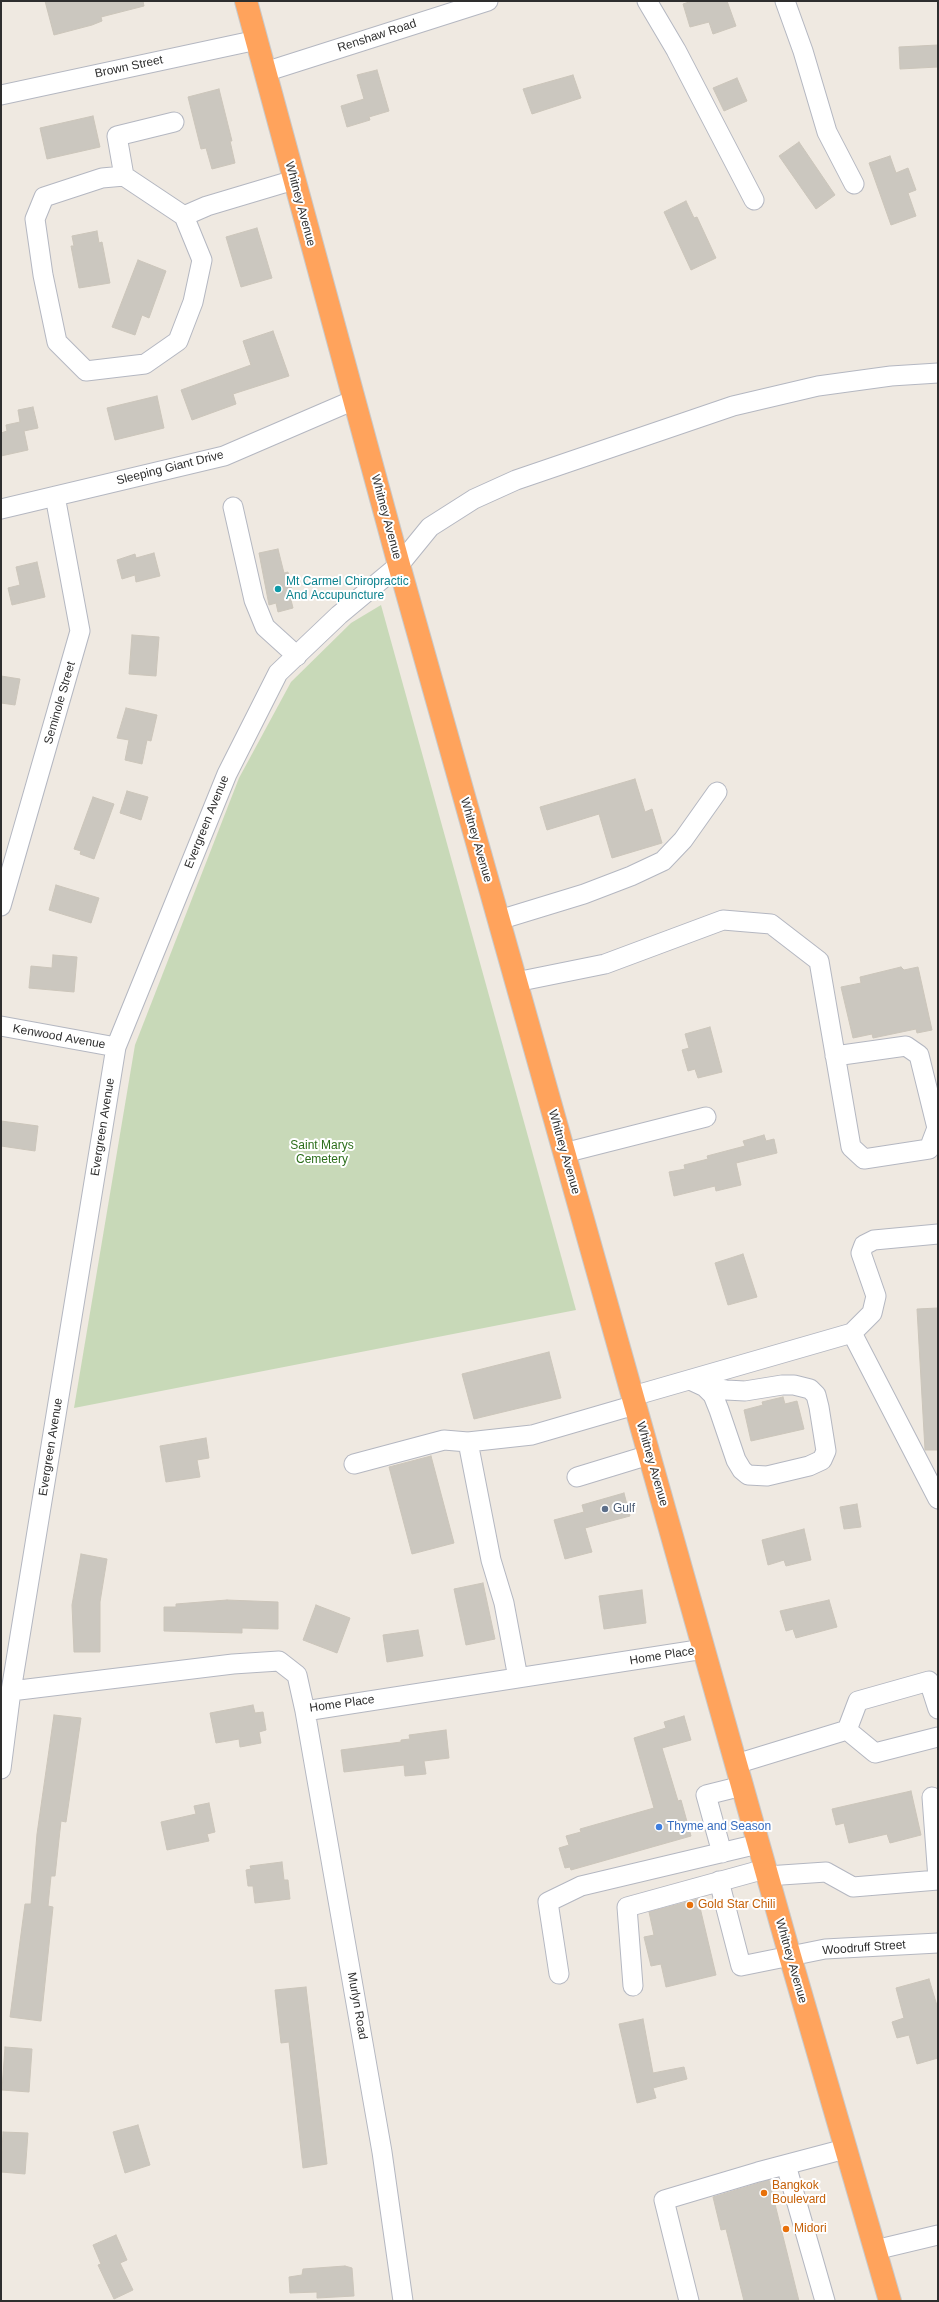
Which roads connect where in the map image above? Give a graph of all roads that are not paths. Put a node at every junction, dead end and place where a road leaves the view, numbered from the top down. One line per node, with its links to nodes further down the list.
1 (246, 1): 5 (highway, Whitney Avenue)
2 (488, 1): 6 (street, Renshaw Road)
3 (647, 1): 12 (street)
4 (785, 1): 11 (street)
5 (257, 40): 6 (highway, Whitney Avenue); 7 (street, Brown Street)
6 (265, 72): 10 (highway, Whitney Avenue)
7 (1, 94)
8 (174, 122): 9 (street)
9 (124, 176): 13 (street); 13 (street)
10 (294, 180): 13 (street); 15 (highway, Whitney Avenue)
11 (854, 184)
12 (754, 200)
13 (184, 216)
14 (938, 373): 19 (street, Evergreen Avenue)
15 (354, 400): 16 (street, Sleeping Giant Drive); 19 (highway, Whitney Avenue)
16 (55, 496): 18 (street, Sleeping Giant Drive); 22 (street, Seminole Street)
17 (233, 508): 20 (street)
18 (1, 509)
19 (398, 565): 20 (street, Evergreen Avenue); 23 (highway, Whitney Avenue)
20 (297, 656): 26 (street, Evergreen Avenue)
21 (717, 792): 23 (street)
22 (1, 906)
23 (499, 920): 24 (highway, Whitney Avenue)
24 (516, 982): 27 (street); 29 (highway, Whitney Avenue)
25 (1, 1026): 26 (street, Kenwood Avenue)
26 (116, 1047): 41 (street, Evergreen Avenue)
27 (836, 1056): 27 (street)
28 (706, 1117): 29 (street)
29 (564, 1153): 33 (highway, Whitney Avenue)
30 (938, 1234): 31 (street)
31 (852, 1333): 32 (street); 38 (street)
32 (697, 1383): 32 (street); 33 (street)
33 (634, 1401): 34 (street); 35 (highway, Whitney Avenue)
34 (468, 1442): 36 (street); 40 (street)
35 (649, 1456): 37 (street); 39 (highway, Whitney Avenue)
36 (354, 1464)
37 (577, 1477)
38 (938, 1499)
39 (704, 1649): 40 (street, Home Place); 46 (highway, Whitney Avenue)
40 (518, 1678): 43 (street, Home Place)
41 (11, 1691): 43 (street, Home Place); 47 (street, Evergreen Avenue)
42 (938, 1709): 44 (street)
43 (305, 1711): 63 (street, Murlyn Road)
44 (847, 1730): 45 (street); 46 (street)
45 (938, 1737)
46 (736, 1764): 48 (highway, Whitney Avenue)
47 (1, 1769)
48 (742, 1786): 50 (highway, Whitney Avenue); 51 (street)
49 (932, 1796): 53 (street)
50 (758, 1844): 51 (street); 52 (highway, Whitney Avenue)
51 (722, 1853): 57 (street)
52 (766, 1872): 53 (street); 54 (street); 56 (highway, Whitney Avenue)
53 (938, 1879)
54 (719, 1881): 56 (street, Woodruff Street); 58 (street)
55 (938, 1943): 56 (street, Woodruff Street)
56 (790, 1956): 59 (highway, Whitney Avenue)
57 (559, 1974)
58 (634, 1986)
59 (845, 2149): 60 (street); 62 (highway, Whitney Avenue)
60 (786, 2165): 64 (street); 65 (street)
61 (938, 2235): 62 (street)
62 (875, 2250): 66 (highway, Whitney Avenue)
63 (403, 2301)
64 (689, 2301)
65 (824, 2301)
66 (890, 2301)

